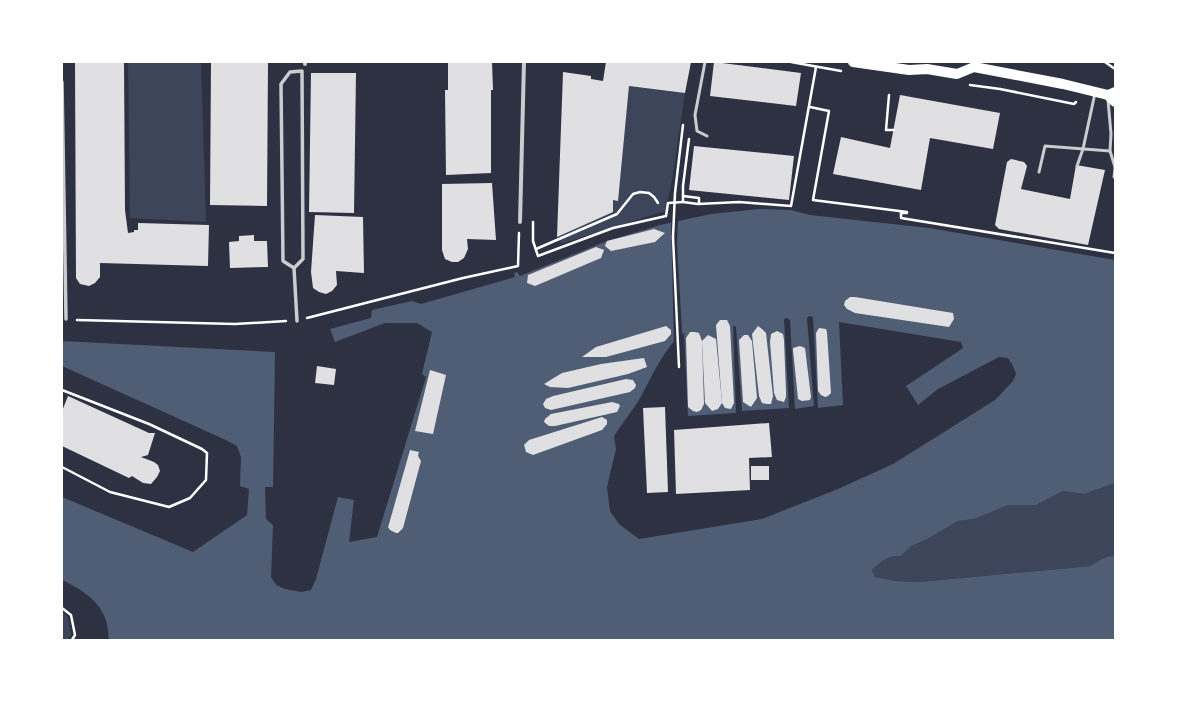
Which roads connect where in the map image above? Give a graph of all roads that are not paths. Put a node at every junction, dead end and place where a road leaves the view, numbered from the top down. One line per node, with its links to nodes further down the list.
1 (524, 62): 17 (street)
2 (705, 62): 10 (lane)
3 (853, 62): 5 (main road)
4 (305, 63): 6 (street)
5 (972, 64): 8 (main road)
6 (302, 71): 18 (street); 18 (street)
7 (62, 82): 19 (street)
8 (1091, 91): 9 (main road); 11 (lane)
9 (1113, 96): 12 (lane)
10 (707, 136)
11 (1083, 148): 12 (lane); 13 (lane); 15 (lane)
12 (1110, 151): 14 (lane)
13 (1077, 166)
14 (1115, 168): 16 (lane)
15 (1039, 172)
16 (1114, 177)
17 (520, 222)
18 (294, 268): 20 (street)
19 (66, 319)
20 (297, 321)

